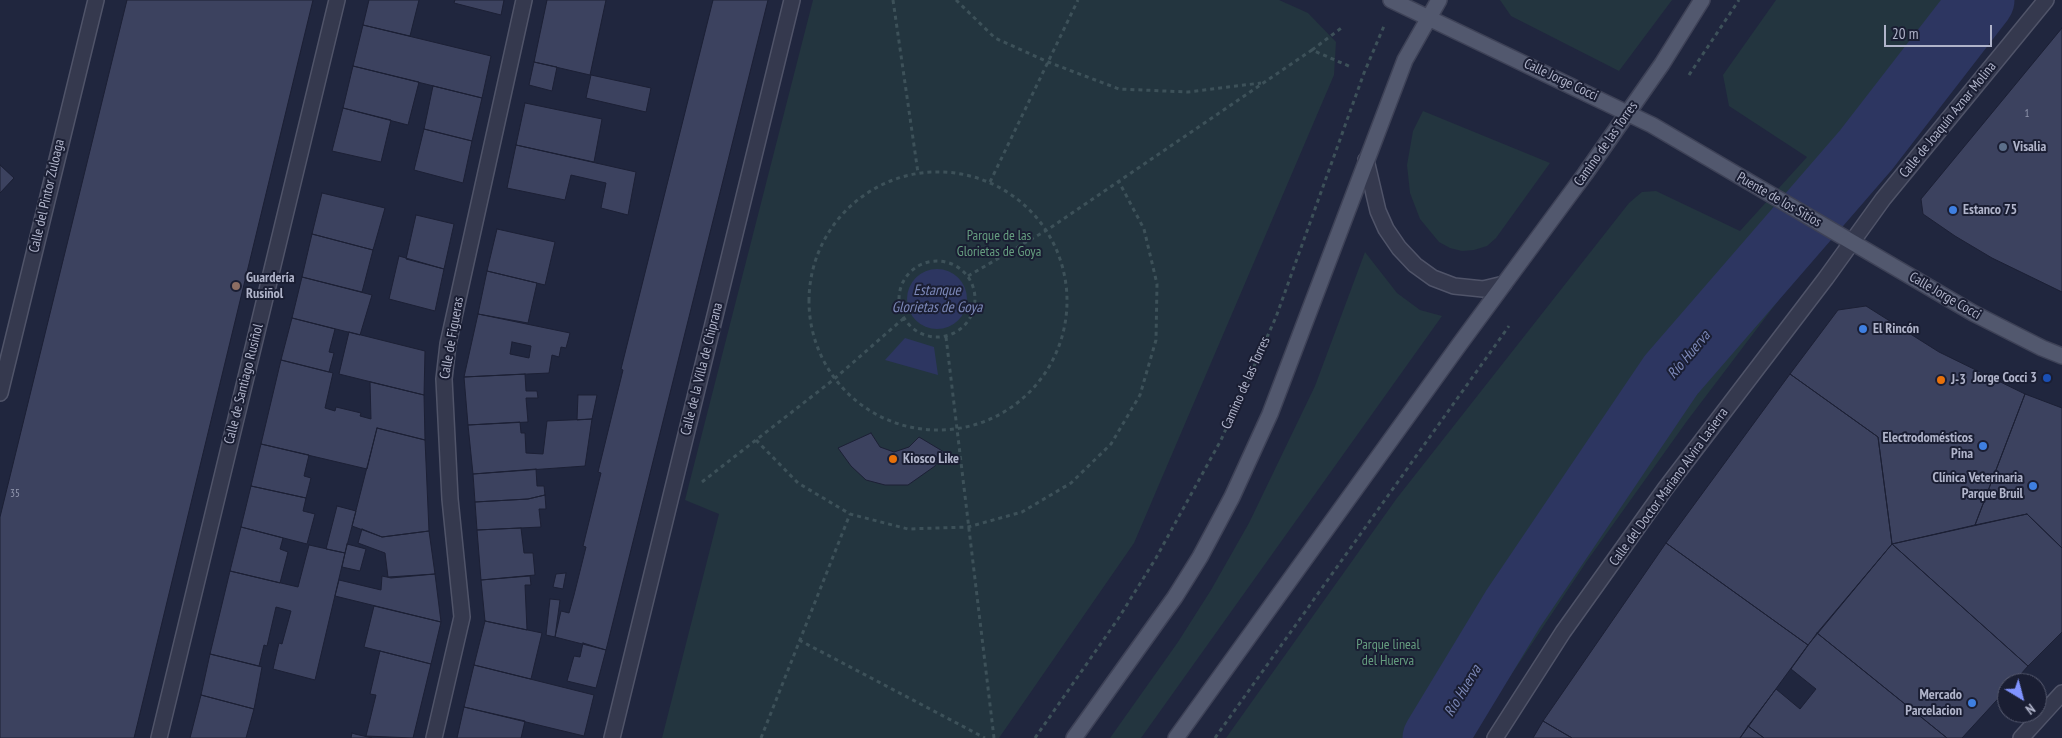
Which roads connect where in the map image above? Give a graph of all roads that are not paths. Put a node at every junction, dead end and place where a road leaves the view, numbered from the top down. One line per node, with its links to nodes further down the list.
1 (96, 0): 17 (street, Calle del Pintor Zuloaga)
2 (337, 0): 19 (street, Calle de Santiago Rusiñol)
3 (524, 0): 20 (street, Calle de Figueras)
4 (792, 0): 21 (street, Calle de la Villa de Chiprana)
5 (1439, 0): 9 (main road)
6 (1702, 0): 10 (main road, Camino de las Torres)
7 (2046, 0): 14 (street, Calle de Joaquín Aznar Molina)
8 (1394, 2): 9 (main road, Calle Jorge Cocci)
9 (1429, 18): 10 (main road, Calle Jorge Cocci); 11 (main road)
10 (1629, 113): 12 (main road, Calle Jorge Cocci); 15 (main road, Camino de las Torres)
11 (1366, 160): 15 (street); 22 (main road)
12 (1726, 170): 13 (main road, Puente de los Sitios)
13 (1832, 231): 14 (main road, Calle Jorge Cocci)
14 (1852, 242): 16 (main road, Calle Jorge Cocci); 24 (street, Calle del Doctor Mariano Alvira Lasierra)
15 (1504, 284): 23 (main road, Camino de las Torres)
16 (2062, 356)
17 (0, 393)
18 (2062, 693): 25 (street)
19 (159, 738)
20 (434, 738)
21 (612, 738)
22 (1074, 738)
23 (1176, 738)
24 (1495, 738)
25 (2021, 738)

